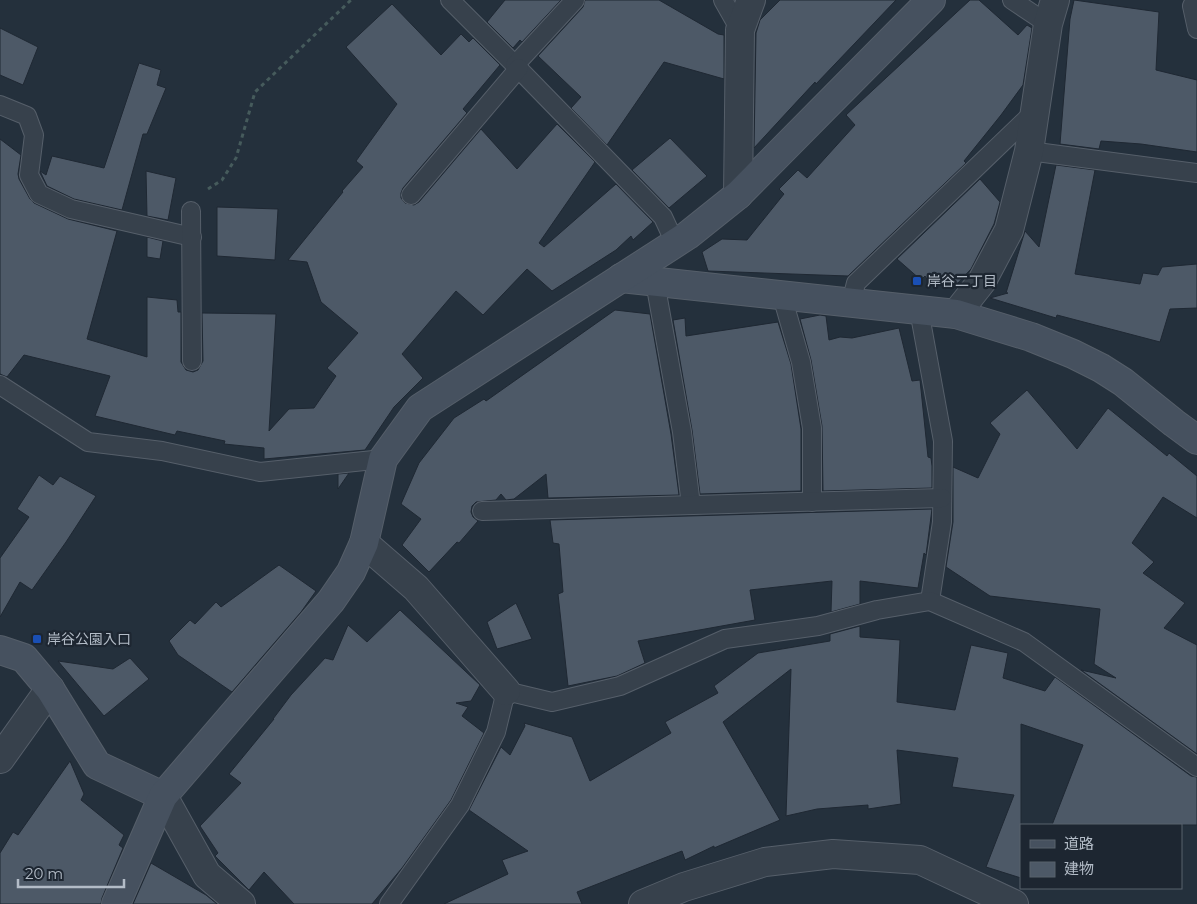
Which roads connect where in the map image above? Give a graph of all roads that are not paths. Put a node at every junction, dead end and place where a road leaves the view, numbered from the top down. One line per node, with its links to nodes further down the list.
1 (450, 0): 11 (lane)
2 (575, 0): 11 (lane)
3 (723, 0): 10 (lane)
4 (751, 0): 10 (street)
5 (930, 0): 17 (street)
6 (1012, 0): 8 (lane)
7 (1195, 0): 9 (lane)
8 (1051, 12): 13 (street)
9 (1197, 29)
10 (740, 30): 17 (street)
11 (517, 66): 16 (lane); 20 (lane)
12 (0, 105): 19 (lane)
13 (1035, 111): 14 (street); 24 (lane)
14 (1028, 151): 15 (lane); 26 (street)
15 (1197, 173)
16 (411, 195)
17 (738, 196): 20 (street)
18 (191, 211): 19 (lane)
19 (192, 237): 27 (lane)
20 (675, 243): 21 (street)
21 (621, 278): 22 (street); 30 (street)
22 (655, 282): 23 (street); 33 (lane)
23 (782, 296): 24 (street); 32 (lane)
24 (851, 303): 25 (street)
25 (920, 310): 26 (street); 31 (lane)
26 (956, 314): 29 (street)
27 (192, 361)
28 (0, 385): 30 (lane)
29 (1197, 440)
30 (383, 459): 35 (street)
31 (942, 498): 32 (lane); 36 (lane)
32 (812, 502): 33 (lane)
33 (691, 505): 34 (lane)
34 (482, 510)
35 (364, 543): 39 (street); 42 (street)
36 (930, 601): 39 (lane); 41 (lane)
37 (0, 650): 38 (street)
38 (50, 690): 40 (street); 42 (street)
39 (506, 691): 45 (lane)
40 (0, 759)
41 (1197, 767)
42 (163, 796): 43 (street); 44 (street)
43 (116, 904)
44 (241, 904)
45 (389, 904)
46 (643, 904): 47 (street)
47 (1014, 904)

